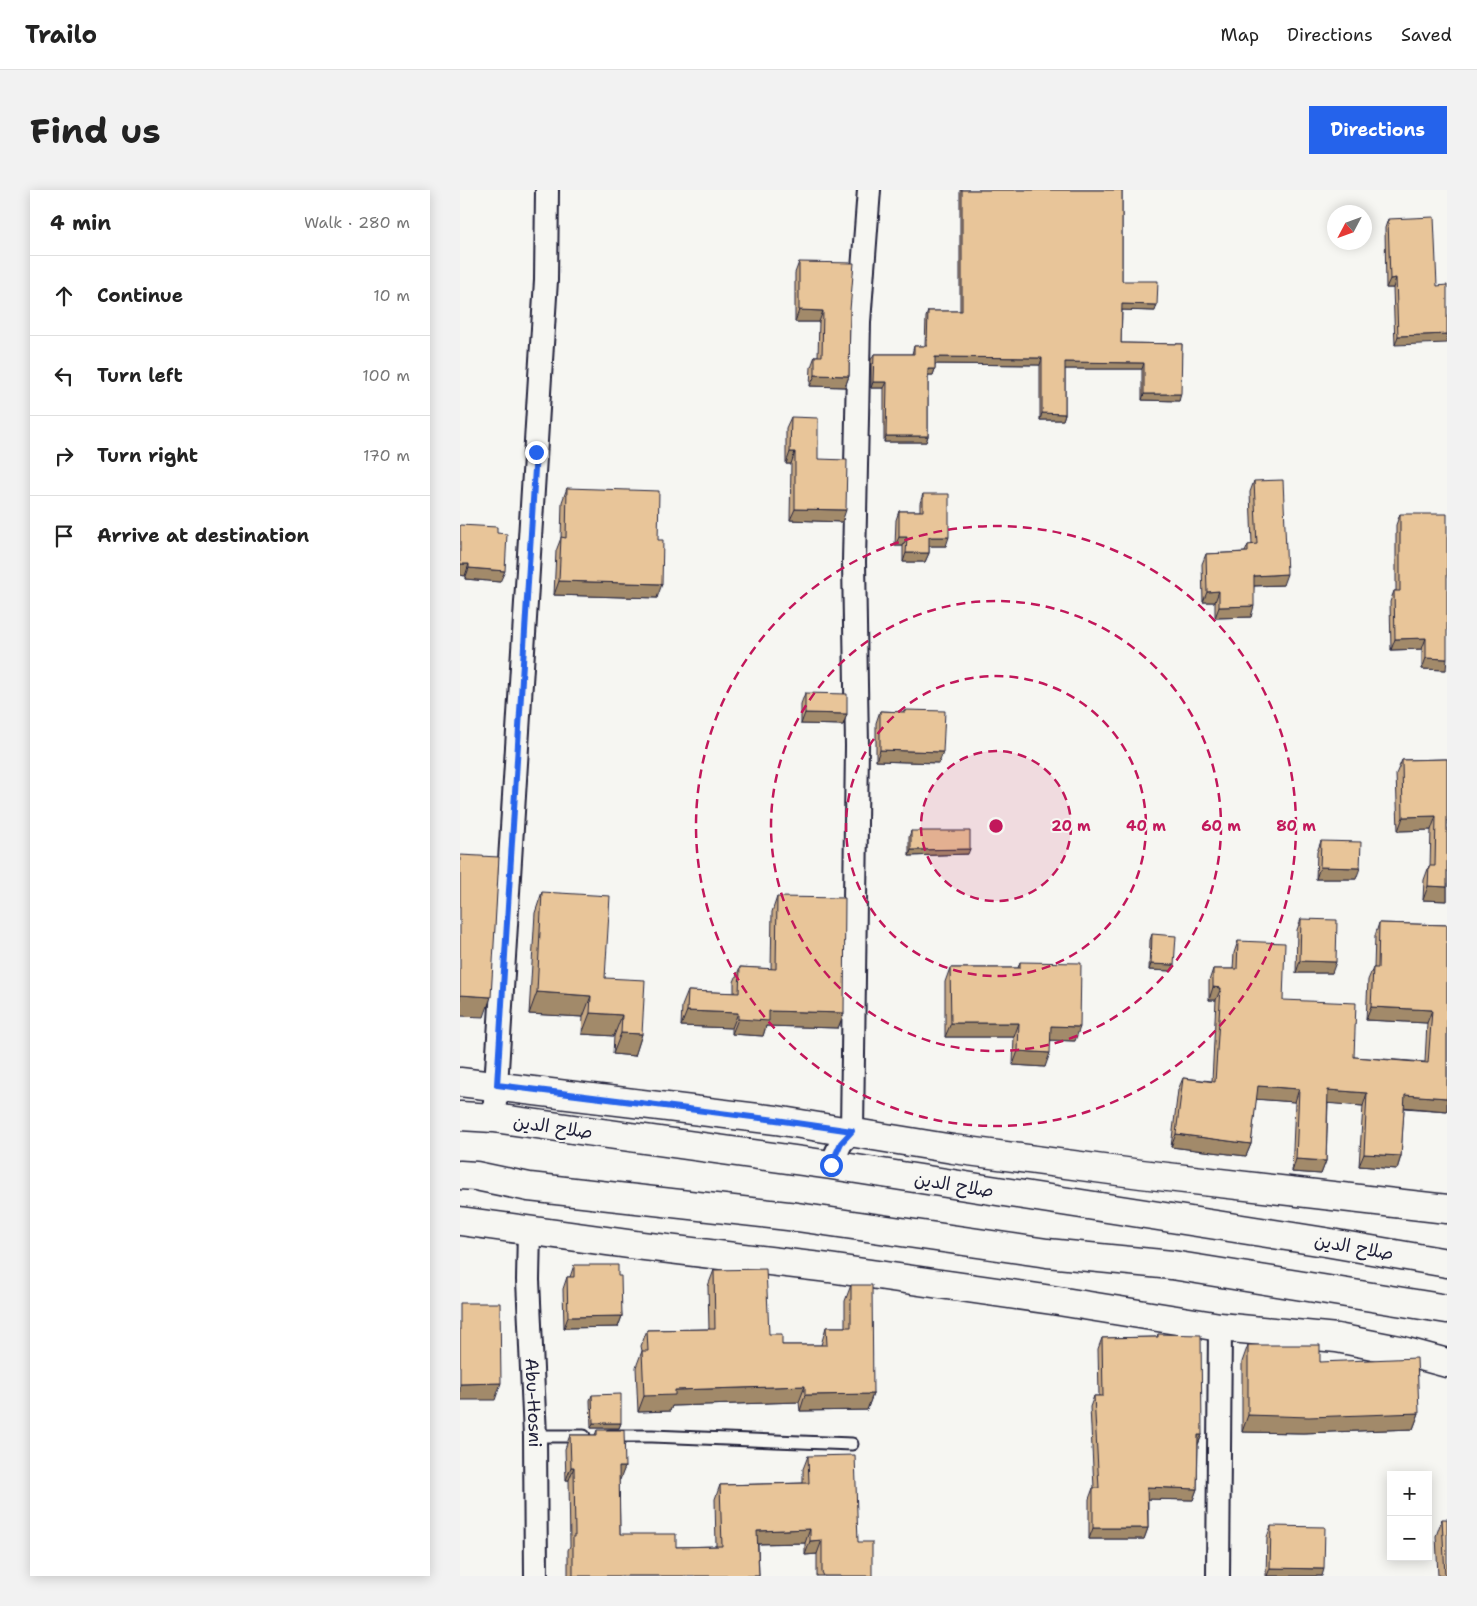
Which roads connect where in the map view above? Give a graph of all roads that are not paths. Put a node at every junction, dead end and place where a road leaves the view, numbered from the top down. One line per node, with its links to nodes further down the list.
1 (547, 190): 4 (street)
2 (869, 190): 9 (street)
3 (485, 859): 4 (street)
4 (511, 860): 6 (street)
5 (460, 1082): 6 (main road)
6 (497, 1085): 8 (street); 9 (main road)
7 (460, 1116): 8 (main road, صلاح الدين)
8 (494, 1118): 10 (main road, صلاح الدين)
9 (852, 1131): 10 (street); 12 (main road)
10 (831, 1165): 15 (main road, صلاح الدين)
11 (460, 1175): 16 (main road)
12 (1447, 1210)
13 (460, 1221): 14 (main road)
14 (529, 1229): 17 (main road); 19 (street, Abu-Hosni)
15 (1447, 1262)
16 (1447, 1309)
17 (1220, 1327): 18 (main road); 22 (street)
18 (1447, 1363)
19 (535, 1436): 20 (lane); 21 (street, Abu-Hosni)
20 (852, 1444)
21 (536, 1576)
22 (1218, 1576)

